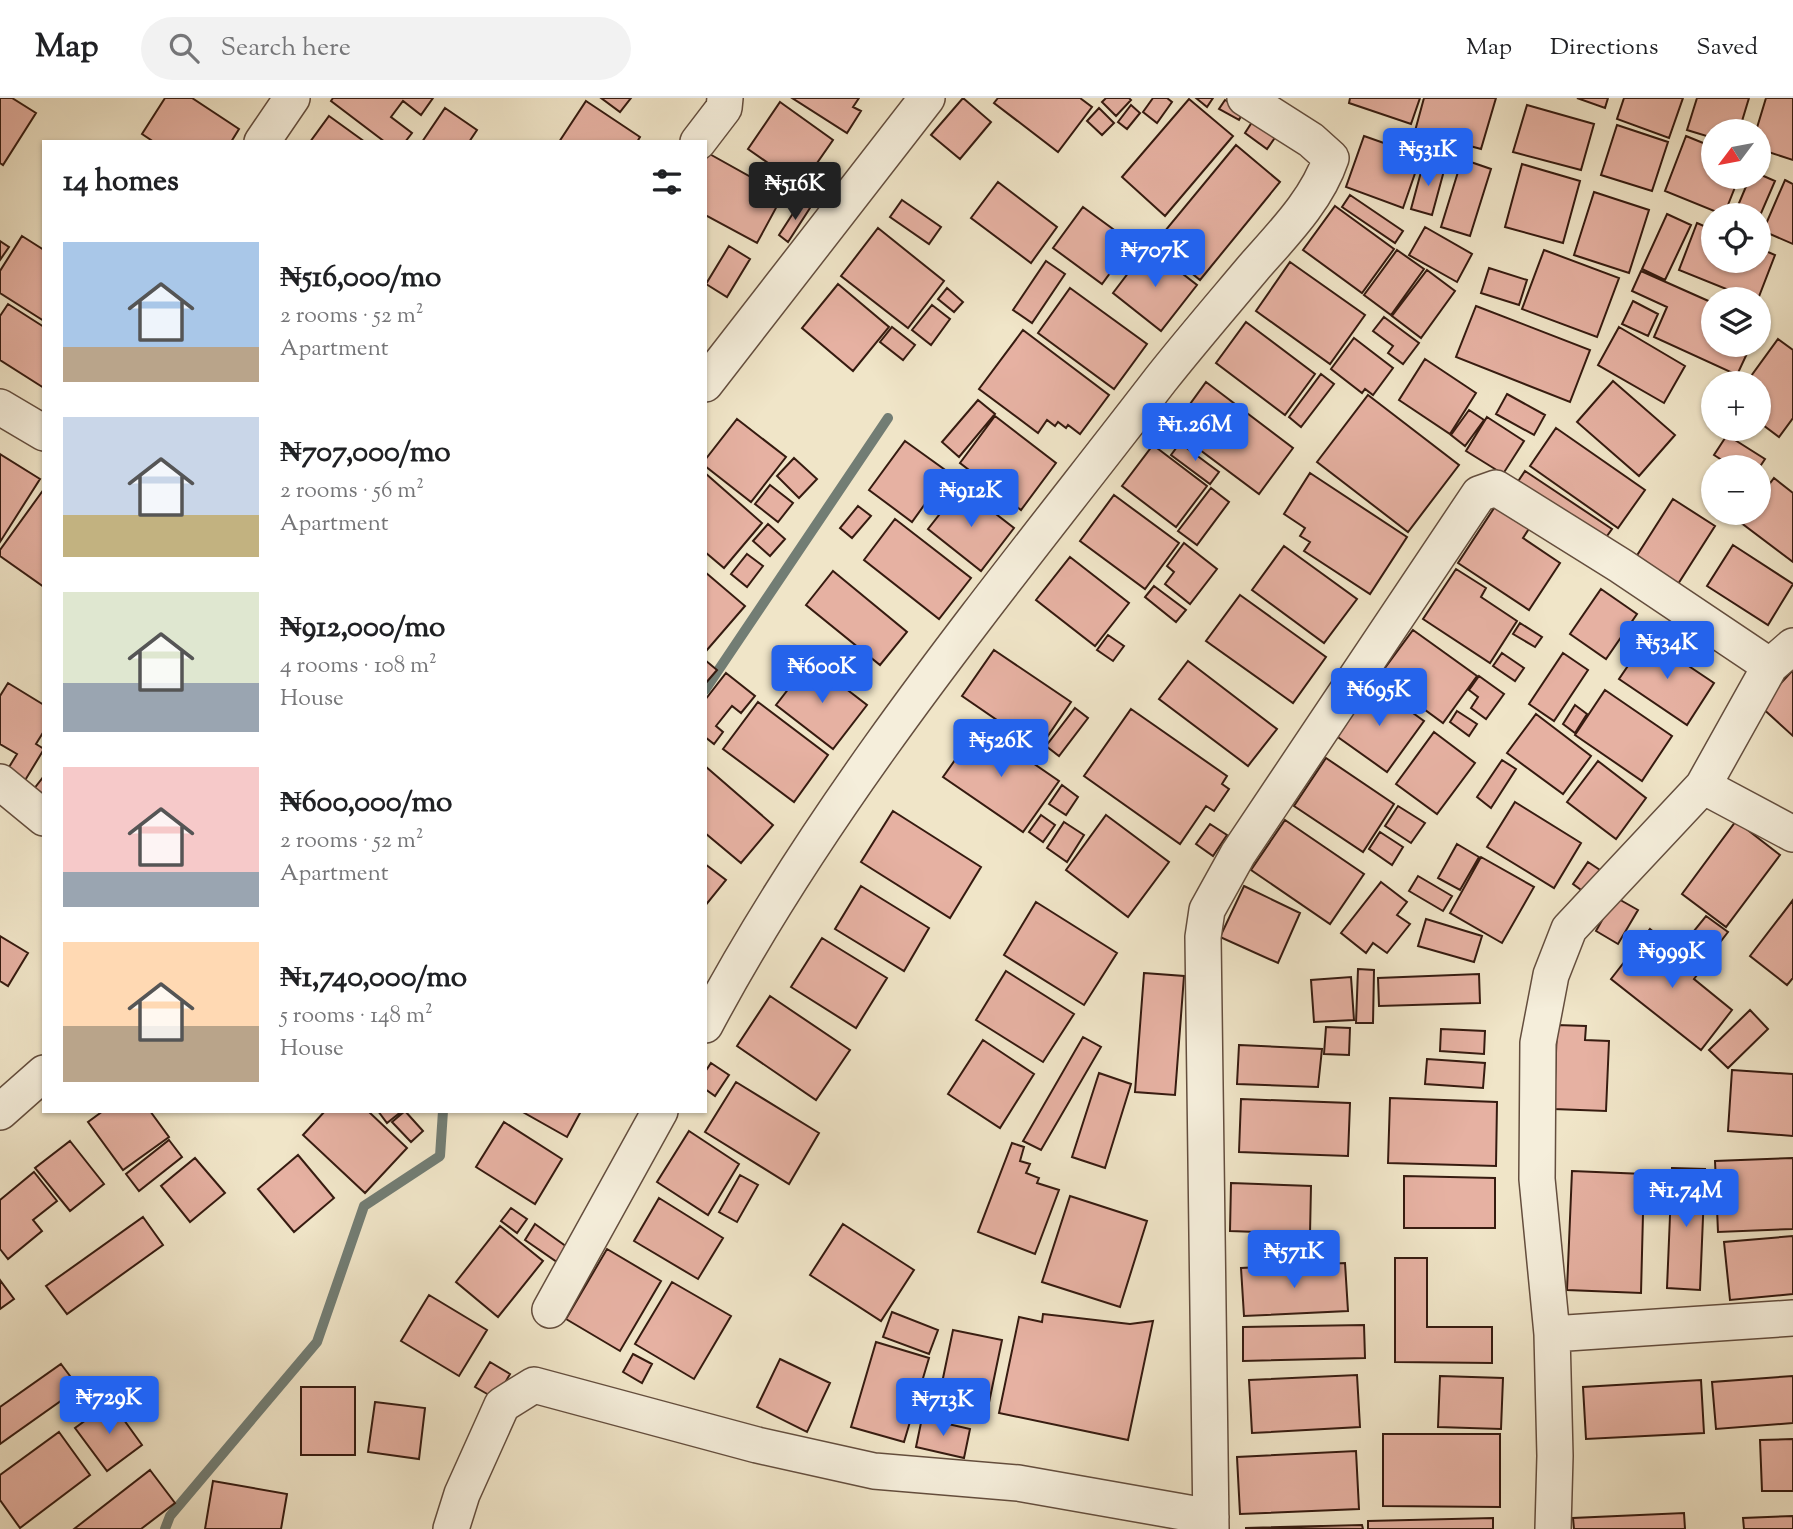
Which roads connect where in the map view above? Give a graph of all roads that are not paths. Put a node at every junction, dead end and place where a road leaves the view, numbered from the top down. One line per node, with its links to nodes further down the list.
1 (292, 98): 5 (street)
2 (724, 98): 6 (street)
3 (927, 98): 7 (street)
4 (1245, 98): 15 (street)
5 (263, 140)
6 (700, 140)
7 (707, 381)
8 (0, 407): 9 (street)
9 (42, 432)
10 (1782, 656): 12 (street); 22 (street)
11 (0, 782): 13 (street)
12 (1703, 786): 14 (street); 21 (street)
13 (42, 816)
14 (1793, 834)
15 (707, 1022)
16 (42, 1075): 17 (street)
17 (0, 1112)
18 (659, 1113): 19 (street)
19 (550, 1310)
20 (1793, 1318): 21 (street)
21 (1552, 1334): 24 (street)
22 (1211, 1523): 23 (street)
23 (451, 1529)
24 (1553, 1529)

